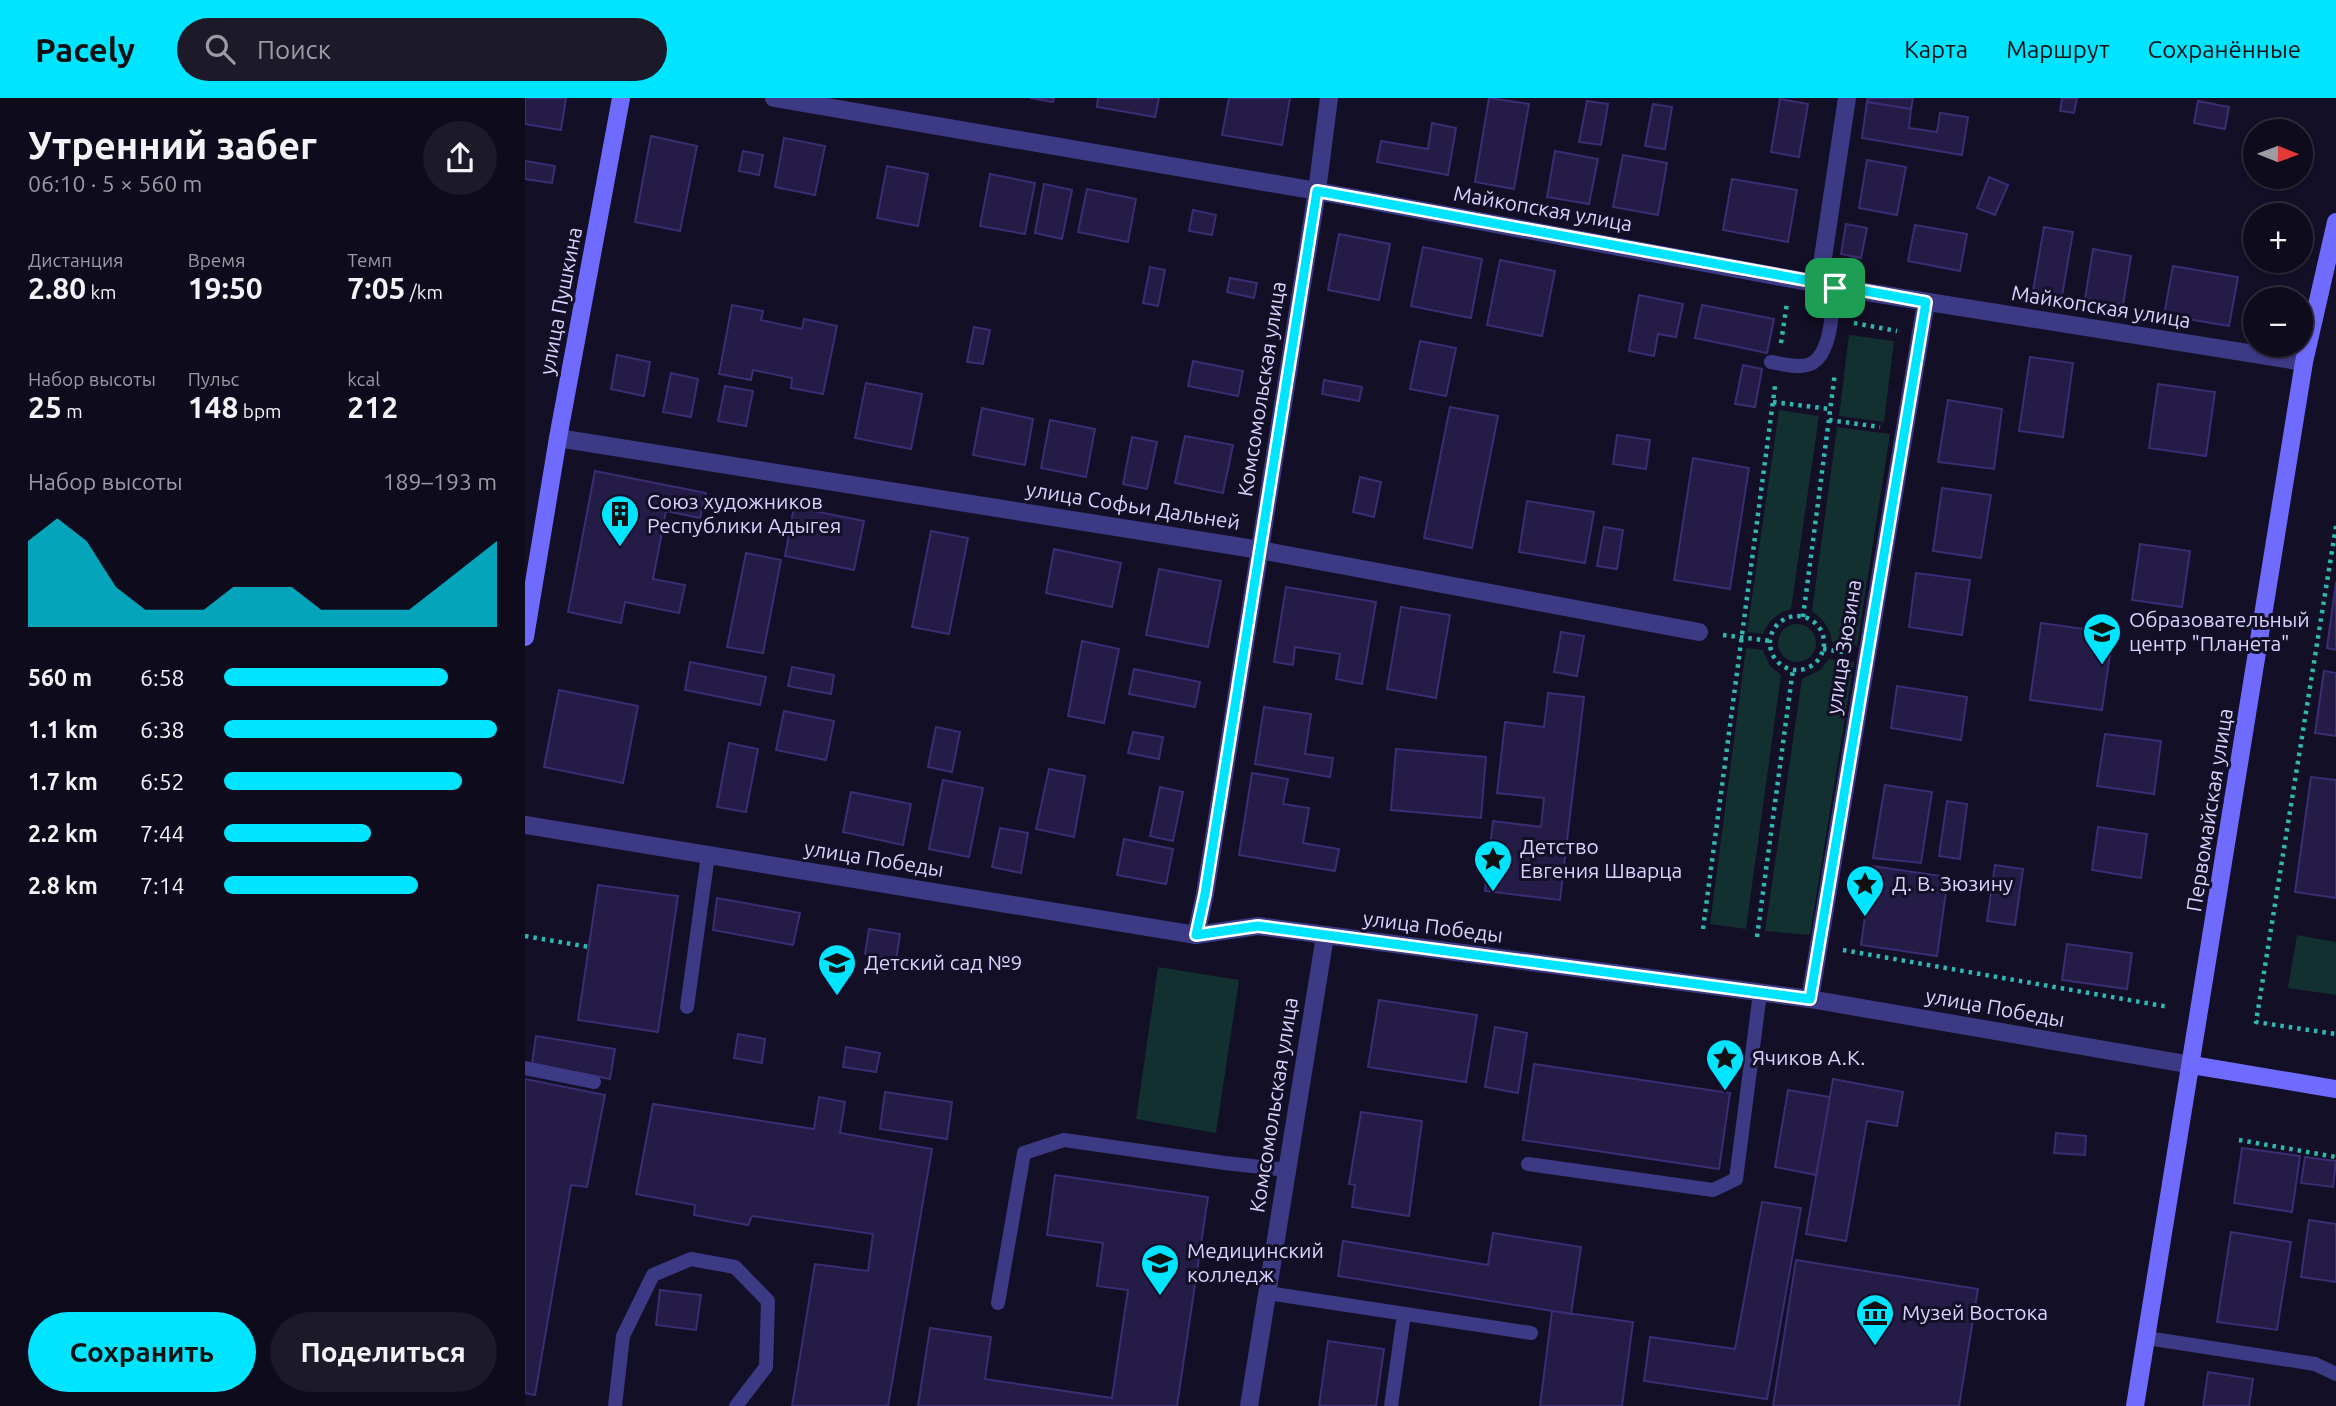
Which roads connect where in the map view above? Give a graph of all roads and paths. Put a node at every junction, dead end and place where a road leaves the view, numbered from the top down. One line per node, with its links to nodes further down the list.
1 (621, 98): 18 (street, улица Пушкина)
2 (774, 98): 5 (street, Майкопская улица)
3 (1329, 98): 5 (street, Комсомольская улица)
4 (1847, 98): 7 (street)
5 (1317, 191): 7 (street, Майкопская улица); 20 (street, Комсомольская улица)
6 (2336, 222): 11 (street, Первомайская улица)
7 (1834, 287): 9 (street, Майкопская улица); 10 (path); 12 (lane)
8 (1788, 299): 12 (path)
9 (1926, 302): 11 (street, Майкопская улица); 34 (street, улица Зюзина)
10 (1902, 332)
11 (2304, 362): 41 (street, Первомайская улица)
12 (1775, 363): 14 (path)
13 (1835, 372): 15 (path)
14 (1773, 402): 15 (path); 24 (path)
15 (1830, 409): 16 (path)
16 (1829, 420): 17 (path); 21 (path)
17 (1888, 428)
18 (558, 438): 20 (street, улица Софьи Дальней); 23 (street, улица Пушкина)
19 (2336, 526): 40 (path)
20 (1259, 550): 22 (street, улица Софьи Дальней); 30 (street, Комсомольская улица)
21 (1803, 617): 25 (path); 26 (path)
22 (1699, 632): 24 (path)
23 (525, 637)
24 (1741, 637): 25 (path); 29 (path)
25 (1771, 641): 26 (path)
26 (1793, 670): 33 (path)
27 (525, 825): 28 (street, улица Победы)
28 (708, 855): 30 (street, улица Победы); 38 (lane)
29 (1703, 929)
30 (1196, 935): 32 (street, улица Победы)
31 (525, 936): 35 (path)
32 (1325, 936): 36 (street, улица Победы); 48 (street, Комсомольская улица)
33 (1757, 937)
34 (1818, 946): 37 (street, улица Зюзина); 39 (path)
35 (589, 947)
36 (1760, 993): 37 (street, улица Победы); 47 (lane)
37 (1810, 999): 41 (street, улица Победы)
38 (687, 1007)
39 (2169, 1007)
40 (2336, 1034)
41 (2192, 1065): 44 (street, улица Победы); 53 (street, Первомайская улица)
42 (525, 1068): 43 (lane)
43 (594, 1082)
44 (2336, 1089)
45 (2239, 1140): 46 (path)
46 (2336, 1157)
47 (1528, 1164)
48 (1287, 1170): 49 (street, Комсомольская улица); 50 (lane)
49 (1267, 1293): 51 (lane); 57 (street, Комсомольская улица)
50 (998, 1303)
51 (1404, 1314): 52 (lane); 58 (lane)
52 (1531, 1333)
53 (2147, 1338): 54 (lane); 59 (street, Первомайская улица)
54 (2336, 1374)
55 (615, 1406): 56 (lane)
56 (736, 1406)
57 (1249, 1406)
58 (1391, 1406)
59 (2135, 1406)

